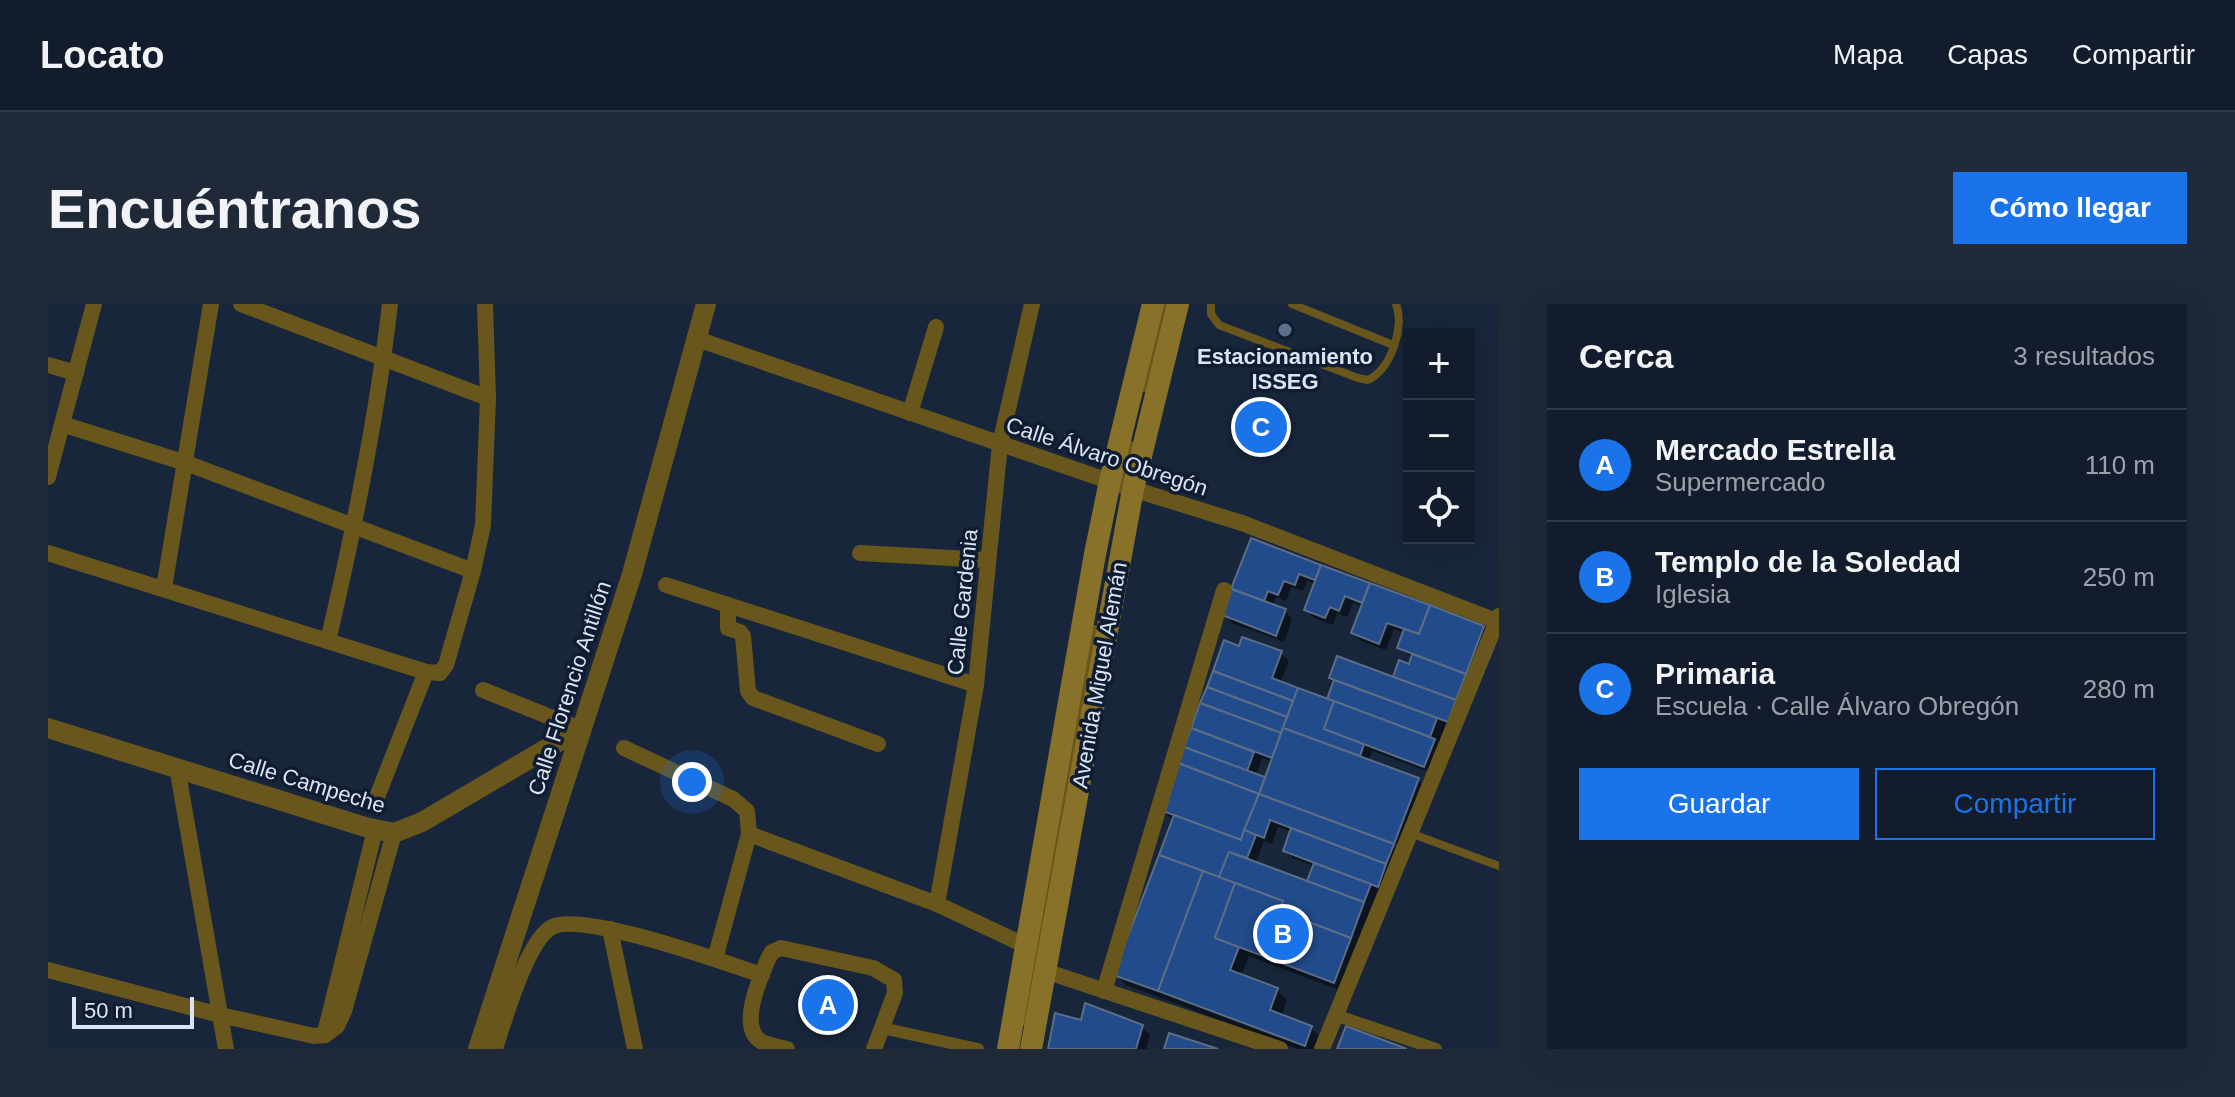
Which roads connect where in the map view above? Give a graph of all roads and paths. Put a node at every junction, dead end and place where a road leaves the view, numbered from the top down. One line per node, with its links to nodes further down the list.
1 (94, 304): 19 (street)
2 (211, 304): 26 (street)
3 (241, 304): 17 (street)
4 (390, 304): 17 (street)
5 (485, 304): 21 (street)
6 (706, 304): 15 (street, Calle Florencio Antillón)
7 (1032, 304): 25 (street, Calle Gardenia)
8 (1153, 304): 28 (main road, Avenida Miguel Alemán)
9 (1166, 304): 20 (lane)
10 (1178, 304): 28 (main road, Avenida Miguel Alemán)
11 (1211, 304): 16 (lane)
12 (1292, 304): 16 (lane)
13 (1396, 304): 16 (lane)
14 (936, 327): 23 (street)
15 (697, 339): 23 (street, Calle Álvaro Obregón); 45 (street, Calle Florencio Antillón)
16 (1393, 345)
17 (384, 359): 21 (street); 29 (street)
18 (48, 365): 19 (street)
19 (76, 373): 24 (street)
20 (1142, 396)
21 (488, 398): 33 (street)
22 (1138, 411): 28 (lane)
23 (910, 413): 25 (street, Calle Álvaro Obregón)
24 (62, 424): 26 (street); 27 (street)
25 (1000, 444): 28 (street, Calle Álvaro Obregón); 32 (street, Calle Gardenia)
26 (186, 463): 29 (street); 35 (street)
27 (48, 477)
28 (1122, 489): 39 (street, Calle Álvaro Obregón); 56 (main road, Avenida Miguel Alemán)
29 (355, 526): 33 (street); 40 (street)
30 (860, 553): 32 (street)
31 (49, 558): 35 (street)
32 (988, 560): 42 (street, Calle Gardenia)
33 (473, 571): 41 (street)
34 (666, 585): 37 (street)
35 (164, 588): 40 (street)
36 (1224, 590): 60 (street)
37 (728, 605): 42 (street); 46 (street)
38 (1098, 620): 56 (lane)
39 (1498, 620): 51 (street)
40 (328, 641): 41 (street)
41 (433, 672): 49 (street)
42 (976, 685): 54 (street, Calle Gardenia)
43 (483, 690): 45 (street)
44 (48, 728): 48 (street, Calle Campeche)
45 (580, 729): 50 (street, Calle Campeche); 66 (street, Calle Florencio Antillón)
46 (878, 744)
47 (624, 748): 52 (street)
48 (177, 767): 50 (street, Calle Campeche); 61 (street)
49 (377, 797)
50 (385, 831): 61 (street)
51 (1410, 833): 53 (lane); 62 (street)
52 (749, 834): 54 (street); 57 (street)
53 (1499, 866)
54 (937, 904): 56 (street)
55 (610, 929): 57 (street); 67 (street); 68 (street)
56 (1040, 956): 60 (street); 64 (main road, Avenida Miguel Alemán)
57 (715, 959): 59 (street)
58 (48, 970): 61 (street)
59 (762, 975): 63 (street); 69 (street)
60 (1104, 991): 72 (street)
61 (220, 1015): 65 (street)
62 (1335, 1015): 73 (street); 74 (street)
63 (882, 1028): 70 (street); 71 (street)
64 (1020, 1044)
65 (226, 1049)
66 (478, 1049)
67 (495, 1049)
68 (635, 1049)
69 (787, 1049)
70 (874, 1049)
71 (978, 1049)
72 (1280, 1049)
73 (1322, 1049)
74 (1436, 1049)

